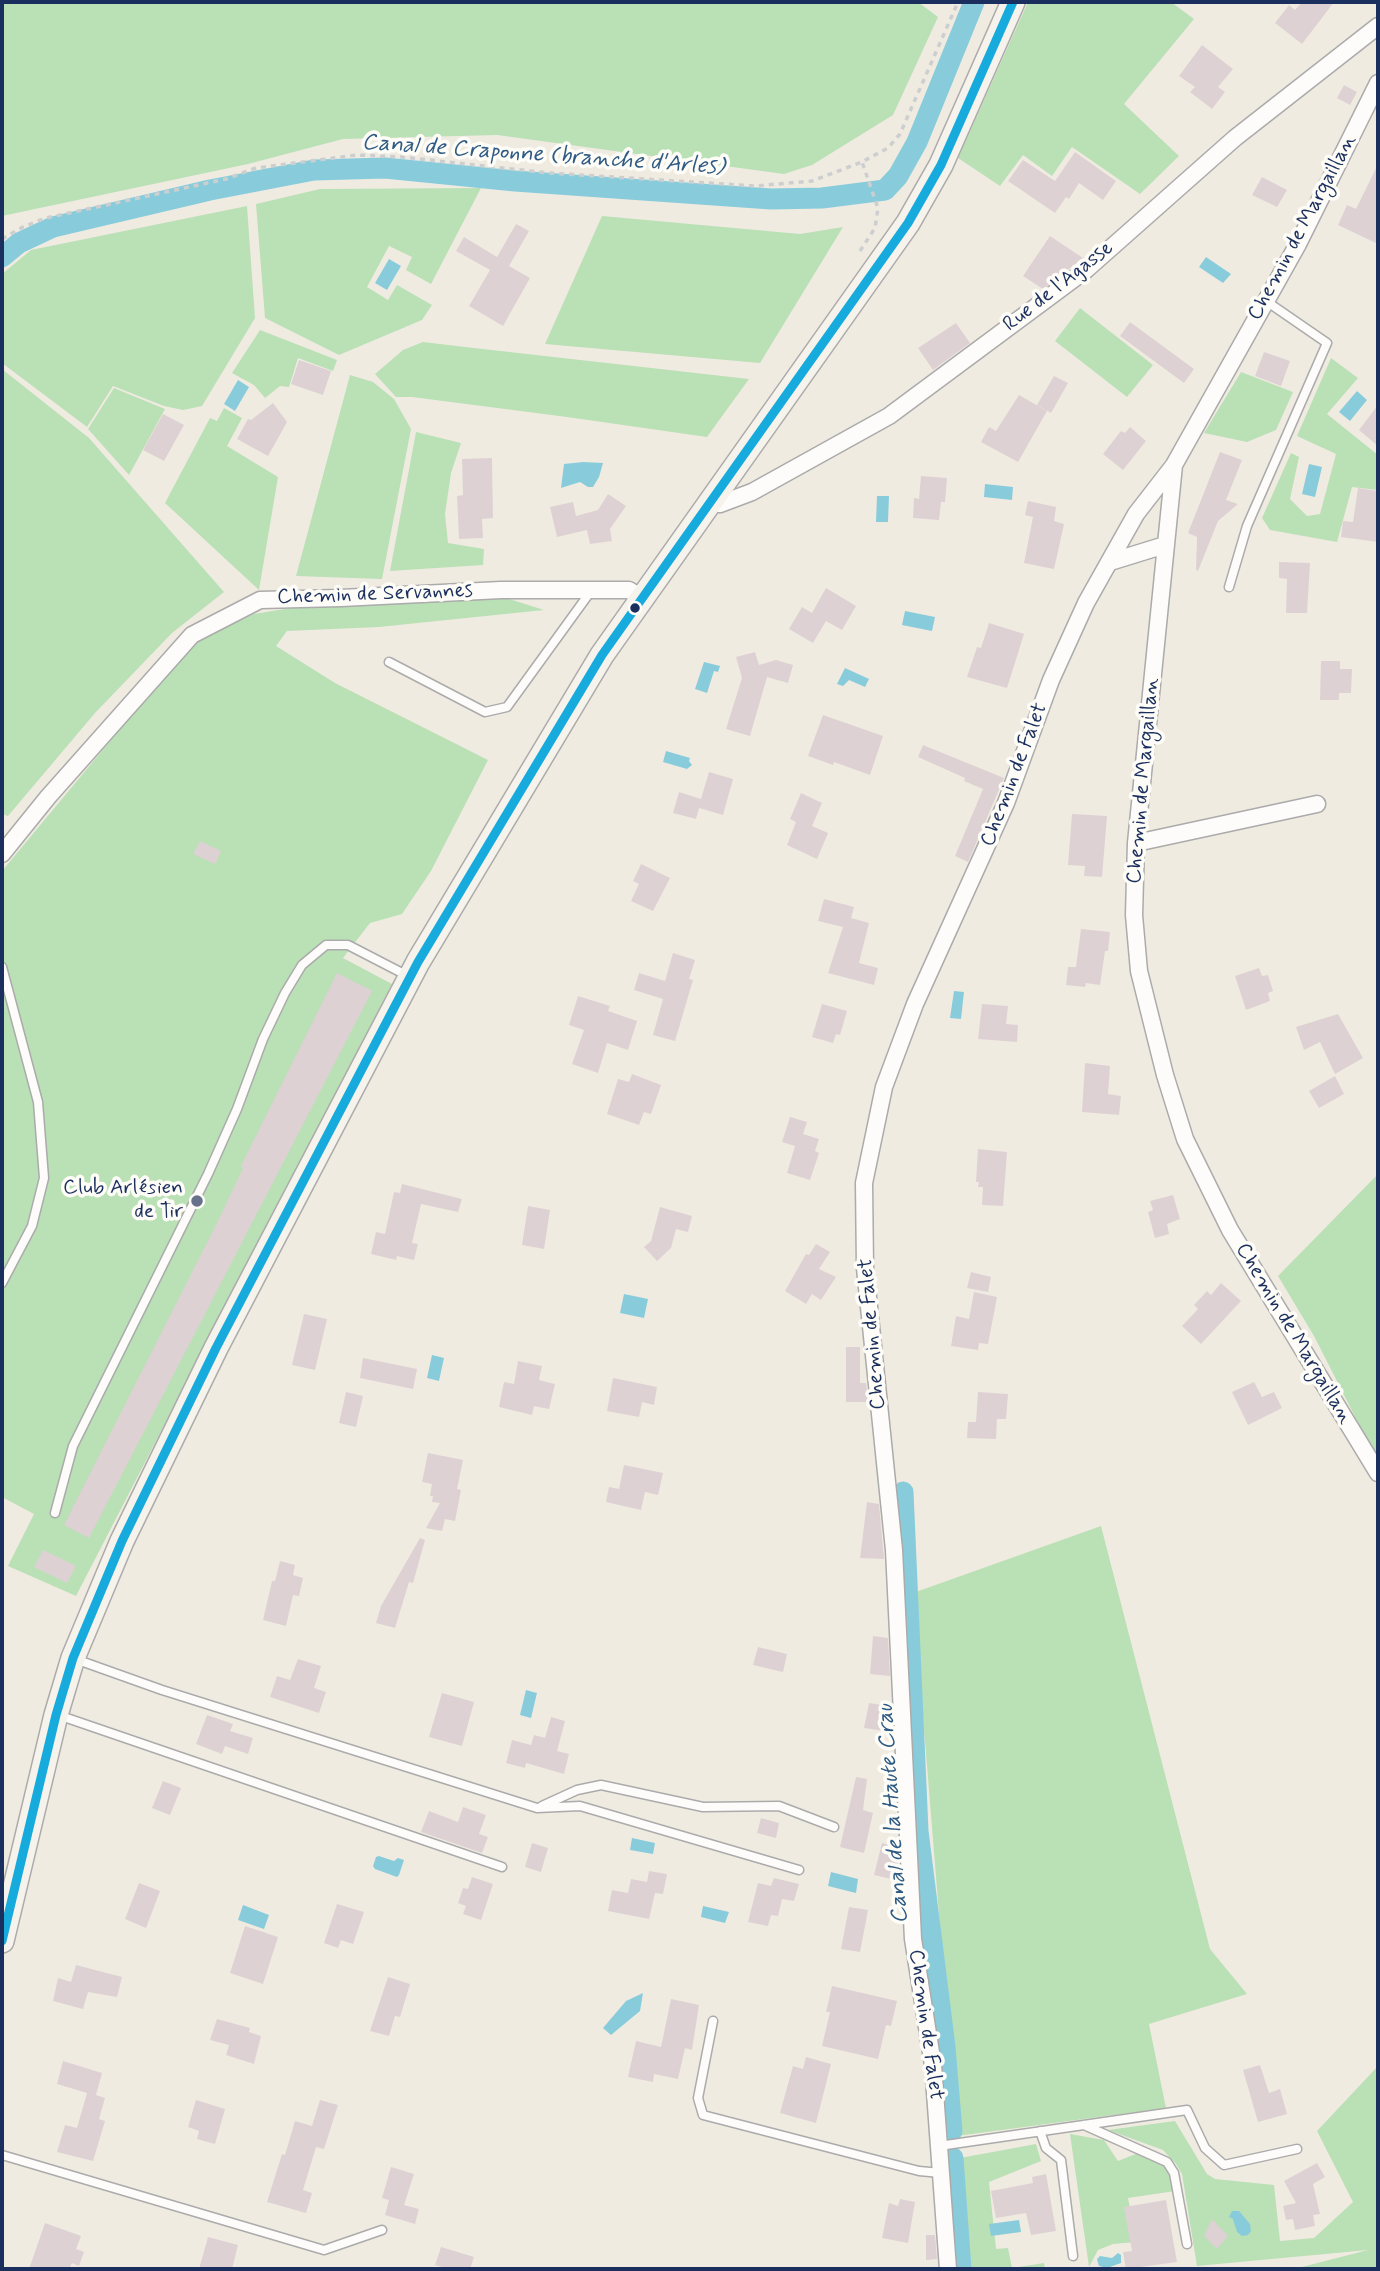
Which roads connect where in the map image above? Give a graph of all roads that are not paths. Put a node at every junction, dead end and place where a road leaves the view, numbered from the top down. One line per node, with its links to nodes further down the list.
1 (1013, 2): 6 (main road)
2 (1378, 26): 6 (street, Rue de l'Agasse)
3 (1378, 83): 4 (street, Chemin de Margaillan)
4 (1266, 301): 5 (street, Chemin de Margaillan); 9 (lane)
5 (1174, 464): 7 (street, Chemin de Margaillan); 8 (street, Chemin de Falet)
6 (711, 504): 11 (main road)
7 (1165, 545): 8 (street); 14 (street, Chemin de Margaillan)
8 (1110, 562): 31 (street, Chemin de Falet)
9 (1228, 587)
10 (591, 591): 11 (street, Chemin de Servannes); 12 (lane); 15 (street, Chemin de Servannes)
11 (643, 599): 17 (main road)
12 (389, 662)
13 (1317, 804): 14 (street)
14 (1136, 843): 19 (street, Chemin de Margaillan)
15 (2, 854)
16 (2, 967): 18 (lane)
17 (410, 978): 20 (lane); 21 (main road)
18 (2, 1283)
19 (1378, 1473)
20 (55, 1513)
21 (73, 1658): 22 (main road); 23 (lane)
22 (56, 1715): 25 (lane); 27 (main road)
23 (537, 1808): 24 (lane); 26 (lane)
24 (834, 1827)
25 (502, 1867)
26 (799, 1870)
27 (2, 1941)
28 (713, 2021): 34 (lane)
29 (1084, 2125): 30 (lane); 32 (lane); 36 (lane)
30 (1041, 2131): 31 (lane); 37 (lane)
31 (939, 2146): 34 (street, Chemin de Falet)
32 (1297, 2149)
33 (2, 2155): 35 (lane)
34 (941, 2173): 38 (street, Chemin de Falet)
35 (382, 2230)
36 (1187, 2244)
37 (1073, 2256)
38 (948, 2269)

